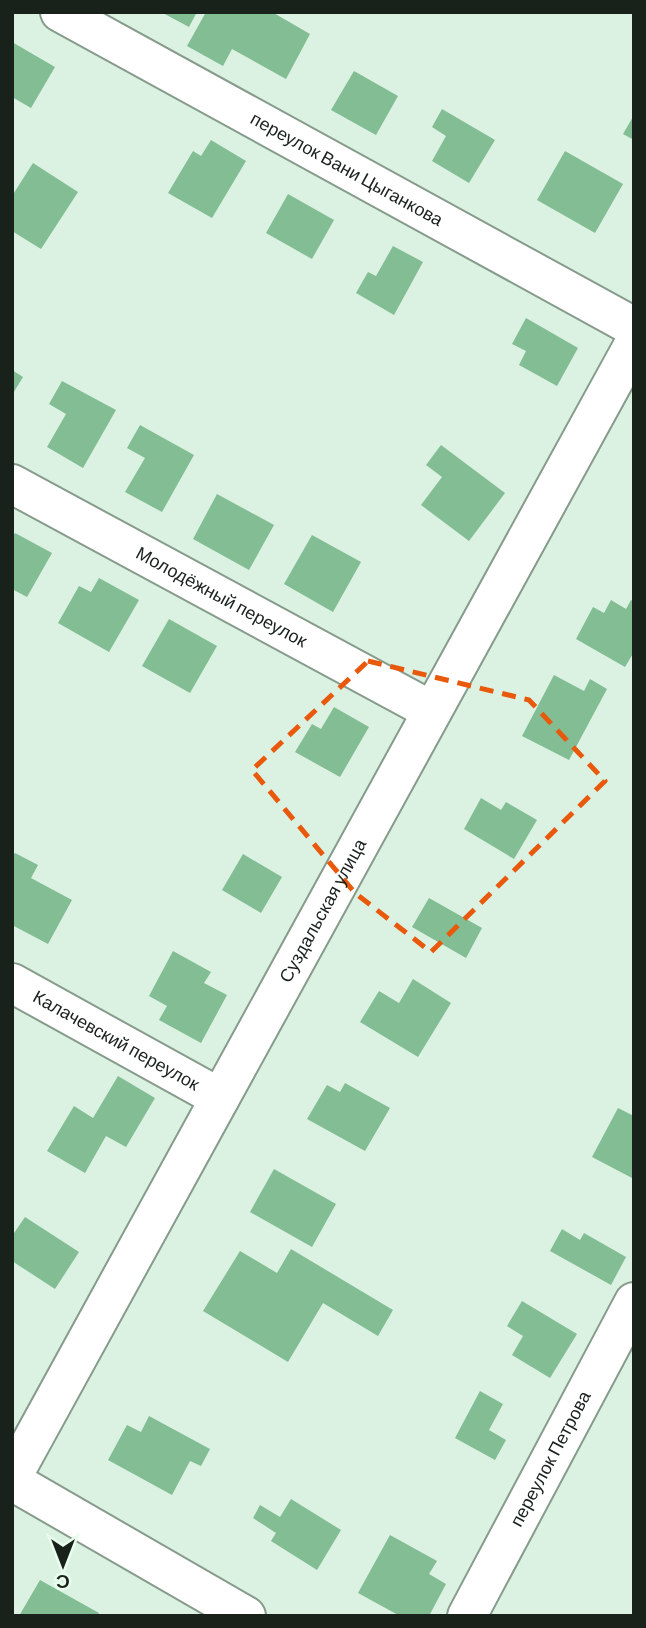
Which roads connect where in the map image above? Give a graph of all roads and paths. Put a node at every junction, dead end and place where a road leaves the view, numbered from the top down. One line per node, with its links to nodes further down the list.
1 (60, 12): 2 (street, переулок Вани Цыганкова)
2 (634, 327)
3 (634, 344): 5 (street, Суздальская улица)
4 (12, 484): 5 (street, Молодёжный переулок)
5 (432, 711): 7 (street, Суздальская улица)
6 (12, 983): 7 (street, Калачевский переулок)
7 (220, 1098): 9 (street, Суздальская улица)
8 (634, 1302): 11 (street, переулок Петрова)
9 (12, 1479): 10 (street)
10 (246, 1616)
11 (467, 1616)

